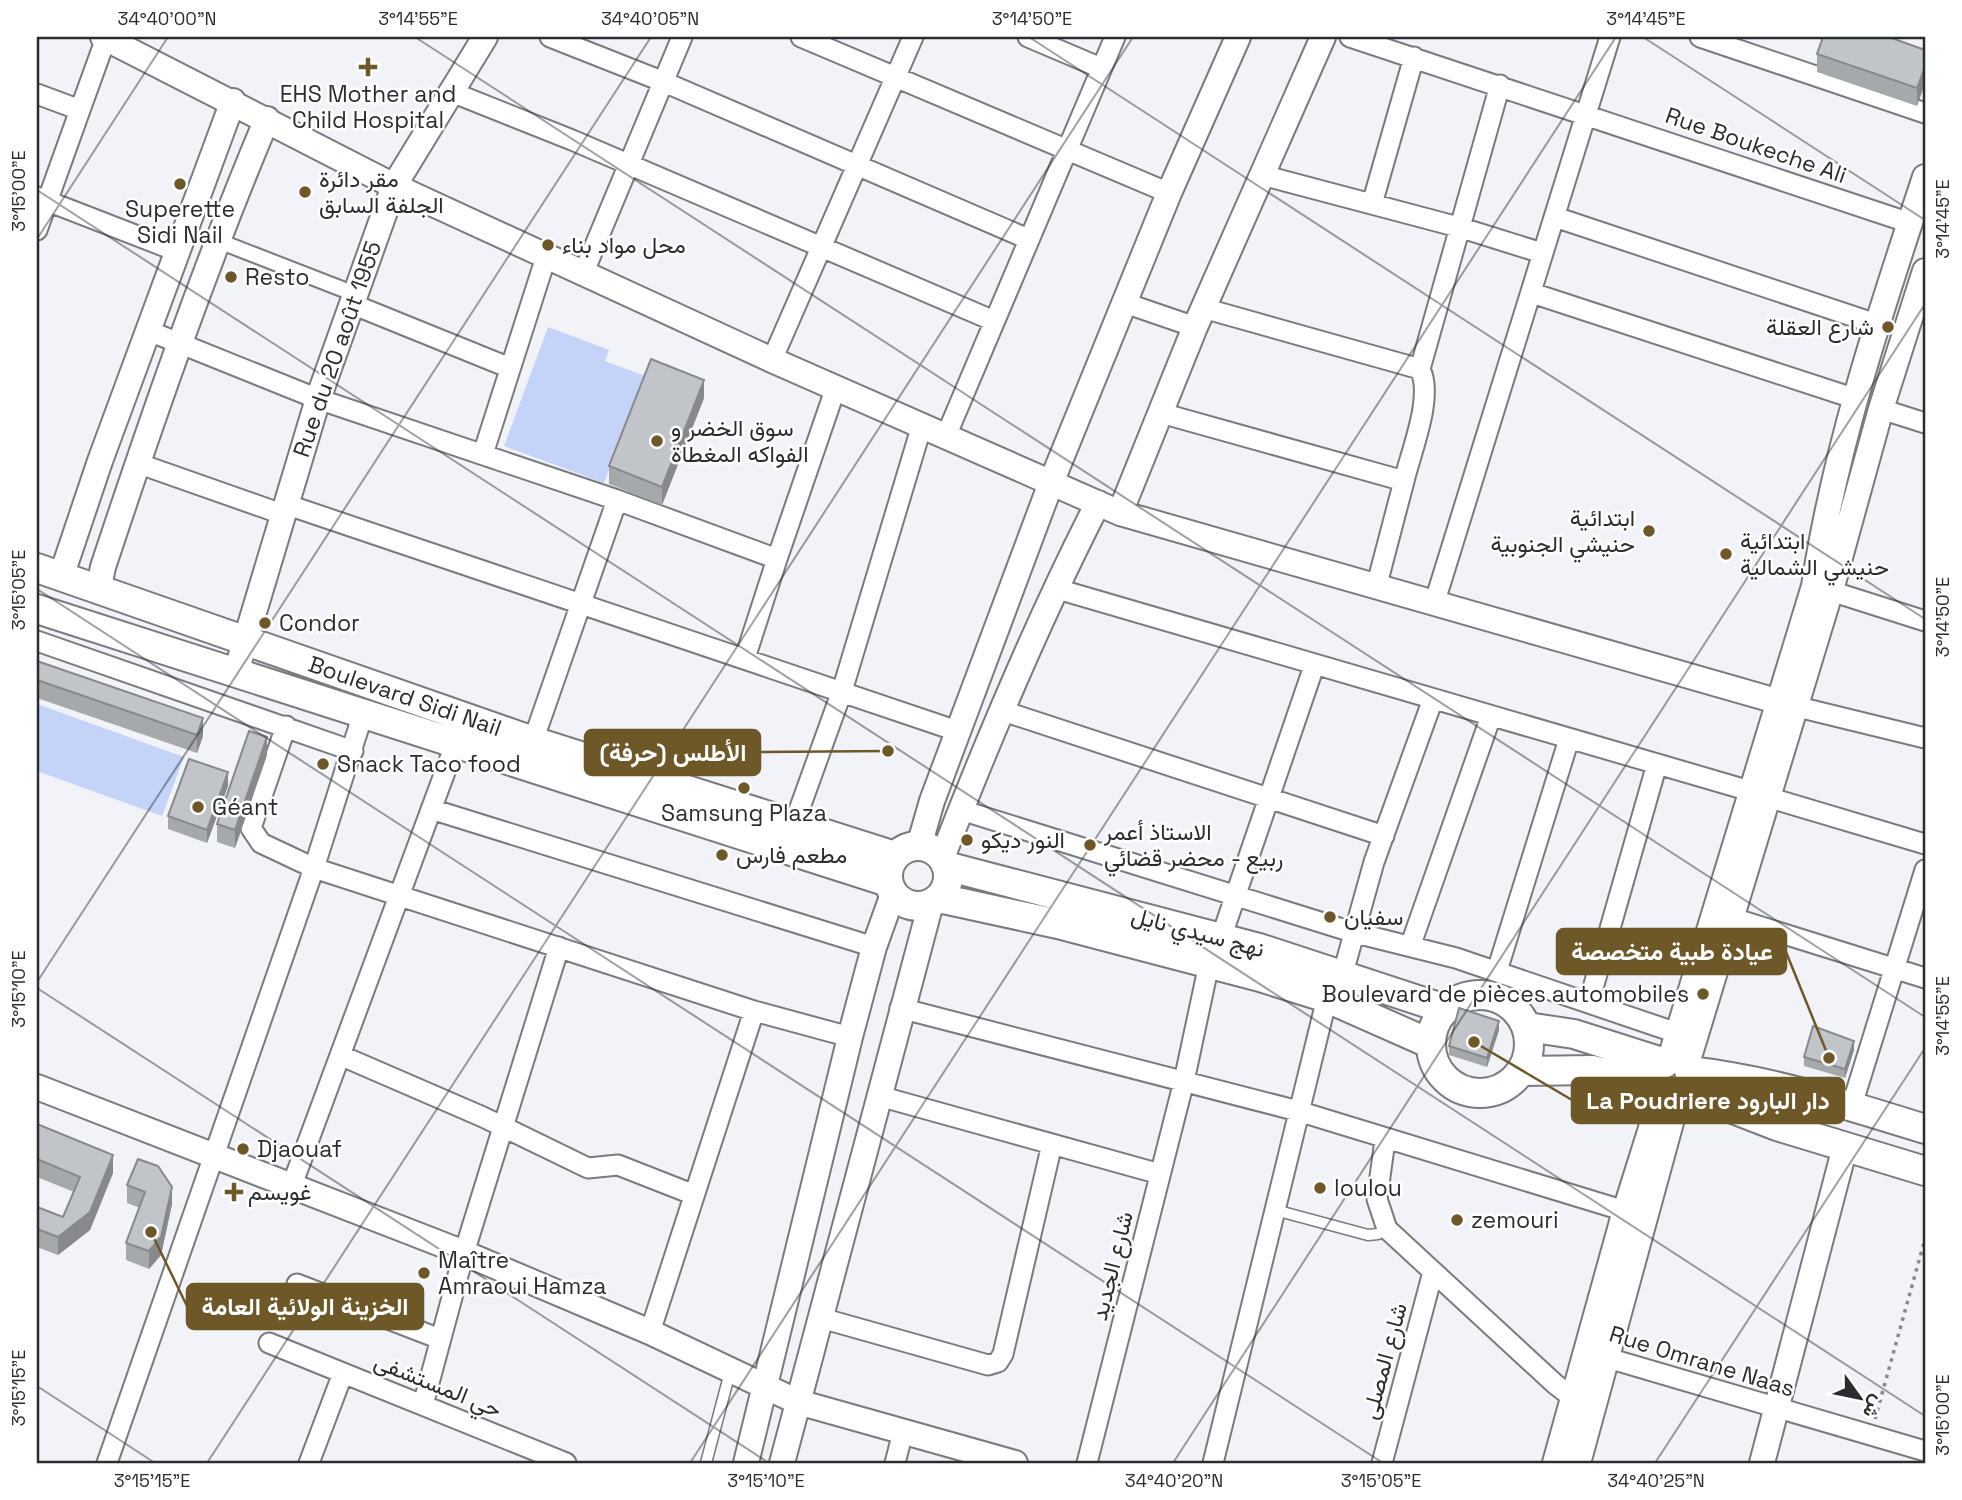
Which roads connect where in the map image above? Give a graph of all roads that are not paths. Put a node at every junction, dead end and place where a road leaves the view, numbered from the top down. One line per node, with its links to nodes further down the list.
1 (104, 37): 21 (street); 22 (street)
2 (485, 37): 19 (street, Rue du 20 août 1955)
3 (551, 37): 17 (street)
4 (682, 37): 17 (street)
5 (801, 37): 16 (street)
6 (913, 37): 16 (street)
7 (1028, 37): 15 (street)
8 (1115, 37): 15 (street)
9 (1238, 37): 32 (street)
10 (1323, 37): 29 (street)
11 (1350, 37): 14 (street, Rue Boukeche Ali)
12 (1610, 37): 24 (street)
13 (1709, 38): 23 (street)
14 (1414, 57): 18 (street, Rue Boukeche Ali); 34 (street)
15 (1101, 68): 26 (street)
16 (896, 78): 26 (street); 28 (street)
17 (664, 82): 27 (street); 28 (street)
18 (1500, 85): 24 (street, Rue Boukeche Ali); 37 (street)
19 (449, 91): 27 (street); 31 (street, Rue du 20 août 1955)
20 (37, 94): 22 (street)
21 (233, 101): 25 (street); 42 (street)
22 (80, 110): 33 (street)
23 (1925, 113)
24 (1587, 114): 35 (street); 36 (street, Rue Boukeche Ali)
25 (267, 119): 31 (street); 40 (street)
26 (1067, 150): 32 (street); 39 (street)
27 (629, 164): 41 (street); 46 (street)
28 (858, 166): 39 (street); 41 (street)
29 (1262, 175): 34 (street); 50 (street)
30 (1925, 177): 36 (street)
31 (394, 186): 44 (street); 48 (street, Rue du 20 août 1955)
32 (1169, 193): 49 (street)
33 (42, 199): 38 (street); 42 (street)
34 (1372, 204): 37 (street)
35 (1555, 217): 43 (street); 52 (street)
36 (1910, 223): 52 (street)
37 (1462, 228): 43 (street); 57 (street)
38 (37, 230)
39 (1028, 239): 51 (street)
40 (216, 240): 48 (street); 54 (street)
41 (821, 247): 51 (street); 55 (street)
42 (179, 252): 53 (street)
43 (1542, 253): 47 (street)
44 (546, 257): 46 (street); 56 (street)
45 (1925, 271): 61 (street)
46 (583, 274): 55 (street)
47 (1532, 293): 60 (street); 79 (street)
48 (354, 299): 56 (street); 59 (street, Rue du 20 août 1955)
49 (1125, 303): 50 (street); 69 (street)
50 (1199, 318): 57 (street); 62 (street)
51 (994, 321): 65 (street)
52 (1879, 325): 60 (street)
53 (149, 331): 54 (street); 74 (street)
54 (179, 342): 59 (street); 67 (street)
55 (772, 360): 58 (street)
56 (510, 368): 66 (street)
57 (1420, 369): 68 (street)
58 (836, 387): 64 (street); 73 (street)
59 (318, 399): 66 (street); 72 (street, Rue du 20 août 1955)
60 (1856, 399): 77 (street)
61 (1881, 409): 63 (street); 77 (street)
62 (1161, 412): 68 (street); 71 (street)
63 (1925, 423)
64 (922, 425): 65 (street); 88 (street)
65 (946, 436): 69 (street)
66 (483, 454): 70 (street)
67 (137, 463): 72 (street); 78 (street)
68 (1404, 481): 75 (street)
69 (1051, 483): 71 (street); 95 (street)
70 (617, 500): 73 (street); 80 (street)
71 (1109, 508): 75 (street); 76 (street)
72 (283, 509): 80 (street); 83 (street, Rue du 20 août 1955)
73 (777, 559): 85 (street)
74 (49, 573): 78 (main road, Boulevard Sidi Nail)
75 (1377, 584): 79 (street)
76 (1054, 588): 86 (street); 91 (street)
77 (1823, 588): 82 (street); 90 (street)
78 (98, 591): 83 (main road, Boulevard Sidi Nail)
79 (1435, 601): 90 (street)
80 (582, 603): 85 (street); 98 (street)
81 (37, 609): 87 (main road, Boulevard Sidi Nail)
82 (1925, 621)
83 (244, 640): 87 (street, Rue du 20 août 1955); 98 (main road, Boulevard Sidi Nail)
84 (37, 641): 94 (street)
85 (745, 658): 88 (street)
86 (1314, 666): 89 (street); 103 (street)
87 (236, 672): 92 (main road, Boulevard Sidi Nail)
88 (842, 691): 95 (street); 106 (street)
89 (1433, 699): 93 (street); 107 (street)
90 (1786, 704): 96 (street); 102 (street)
91 (1000, 710): 103 (street); 105 (street)
92 (363, 714): 99 (main road, Boulevard Sidi Nail); 100 (street)
93 (1491, 716): 97 (street); 118 (street)
94 (286, 726): 100 (street); 110 (street)
95 (960, 732): 109 (street)
96 (1925, 738)
97 (1569, 739): 101 (street); 123 (street)
98 (533, 741): 106 (main road, Boulevard Sidi Nail)
99 (455, 745): 104 (street); 109 (main road, Boulevard Sidi Nail)
100 (353, 751): 110 (street)
101 (1657, 764): 102 (street); 127 (street)
102 (1758, 794): 108 (street); 115 (street)
103 (1270, 797): 107 (street); 113 (street)
104 (431, 809): 112 (street); 120 (street)
105 (961, 810): 109 (street); 113 (street)
106 (794, 824): 109 (main road, Boulevard Sidi Nail)
107 (1384, 836): 116 (street)
108 (1925, 844)
109 (914, 867): 114 (main road); 114 (main road, نهج سيدي نايل); 117 (main road, نهج سيدي نايل); 120 (street)
110 (314, 868): 112 (street); 148 (street)
111 (1925, 870): 122 (street)
112 (400, 896): 119 (street); 135 (street)
113 (1236, 897): 116 (street); 117 (street)
114 (935, 901): 121 (main road, نهج سيدي نايل); 128 (street)
115 (1722, 914): 122 (street); 132 (street); 137 (street)
116 (1352, 932): 118 (street); 124 (street)
117 (1221, 938): 124 (main road, نهج سيدي نايل)
118 (1411, 944): 123 (street)
119 (559, 947): 130 (street); 143 (street)
120 (874, 947): 133 (street)
121 (1209, 964): 126 (main road, نهج سيدي نايل); 138 (street, شارع الجديد)
122 (1896, 968): 125 (street); 141 (street)
123 (1496, 971): 127 (street)
124 (1343, 973): 129 (main road, نهج سيدي نايل)
125 (1925, 978)
126 (1327, 998): 134 (main road, نهج سيدي نايل); 142 (street)
127 (1589, 1002): 132 (street)
128 (901, 1007): 138 (street); 140 (street)
129 (1445, 1009): 131 (main road); 134 (main road)
130 (754, 1011): 133 (street); 152 (street)
131 (1527, 1027): 136 (main road); 137 (main road)
132 (1677, 1033): 137 (street)
133 (850, 1037): 166 (street)
134 (1431, 1044): 136 (main road)
135 (342, 1056): 143 (street); 151 (street)
136 (1522, 1071): 137 (main road)
137 (1674, 1078): 141 (main road); 147 (main road); 154 (street); 163 (street)
138 (1184, 1081): 142 (street); 150 (street, شارع الجديد)
139 (37, 1087): 148 (street)
140 (879, 1096): 146 (street); 159 (street)
141 (1852, 1105): 144 (main road)
142 (1298, 1111): 145 (street); 153 (street)
143 (503, 1129): 152 (street); 156 (street)
144 (1925, 1129)
145 (1385, 1140): 154 (street); 155 (street)
146 (1052, 1144): 150 (street); 159 (street)
147 (1845, 1147): 149 (main road); 170 (street)
148 (216, 1154): 151 (street); 173 (street)
149 (1925, 1171)
150 (1160, 1174): 181 (street, شارع الجديد)
151 (292, 1185): 156 (street)
152 (692, 1194): 160 (street)
153 (1275, 1210): 155 (lane); 182 (street)
154 (1625, 1211): 163 (street)
155 (1387, 1229): 157 (street)
156 (464, 1254): 160 (street); 161 (street)
157 (1433, 1272): 167 (street); 183 (street, شارع المصلى)
158 (297, 1284): 161 (street)
159 (821, 1318): 168 (street)
160 (650, 1332): 164 (street)
161 (440, 1339): 169 (street)
162 (268, 1343): 165 (street)
163 (1597, 1355): 167 (street); 170 (street, Rue Omrane Naas)
164 (730, 1371): 166 (street); 176 (lane)
165 (343, 1373): 169 (street, حي المستشفى); 174 (street, حي المستشفى)
166 (765, 1388): 168 (street); 177 (street)
167 (1583, 1401): 184 (street); 185 (street)
168 (798, 1402): 171 (street); 178 (street)
169 (423, 1405): 175 (street, حي المستشفى)
170 (1776, 1410): 172 (street, Rue Omrane Naas); 186 (street)
171 (903, 1432): 179 (street); 180 (street)
172 (1925, 1451)
173 (107, 1463)
174 (309, 1463)
175 (566, 1463)
176 (706, 1463)
177 (746, 1463)
178 (782, 1463)
179 (895, 1463)
180 (1015, 1463)
181 (1087, 1463)
182 (1213, 1463)
183 (1382, 1463)
184 (1555, 1463)
185 (1578, 1463)
186 (1762, 1463)

